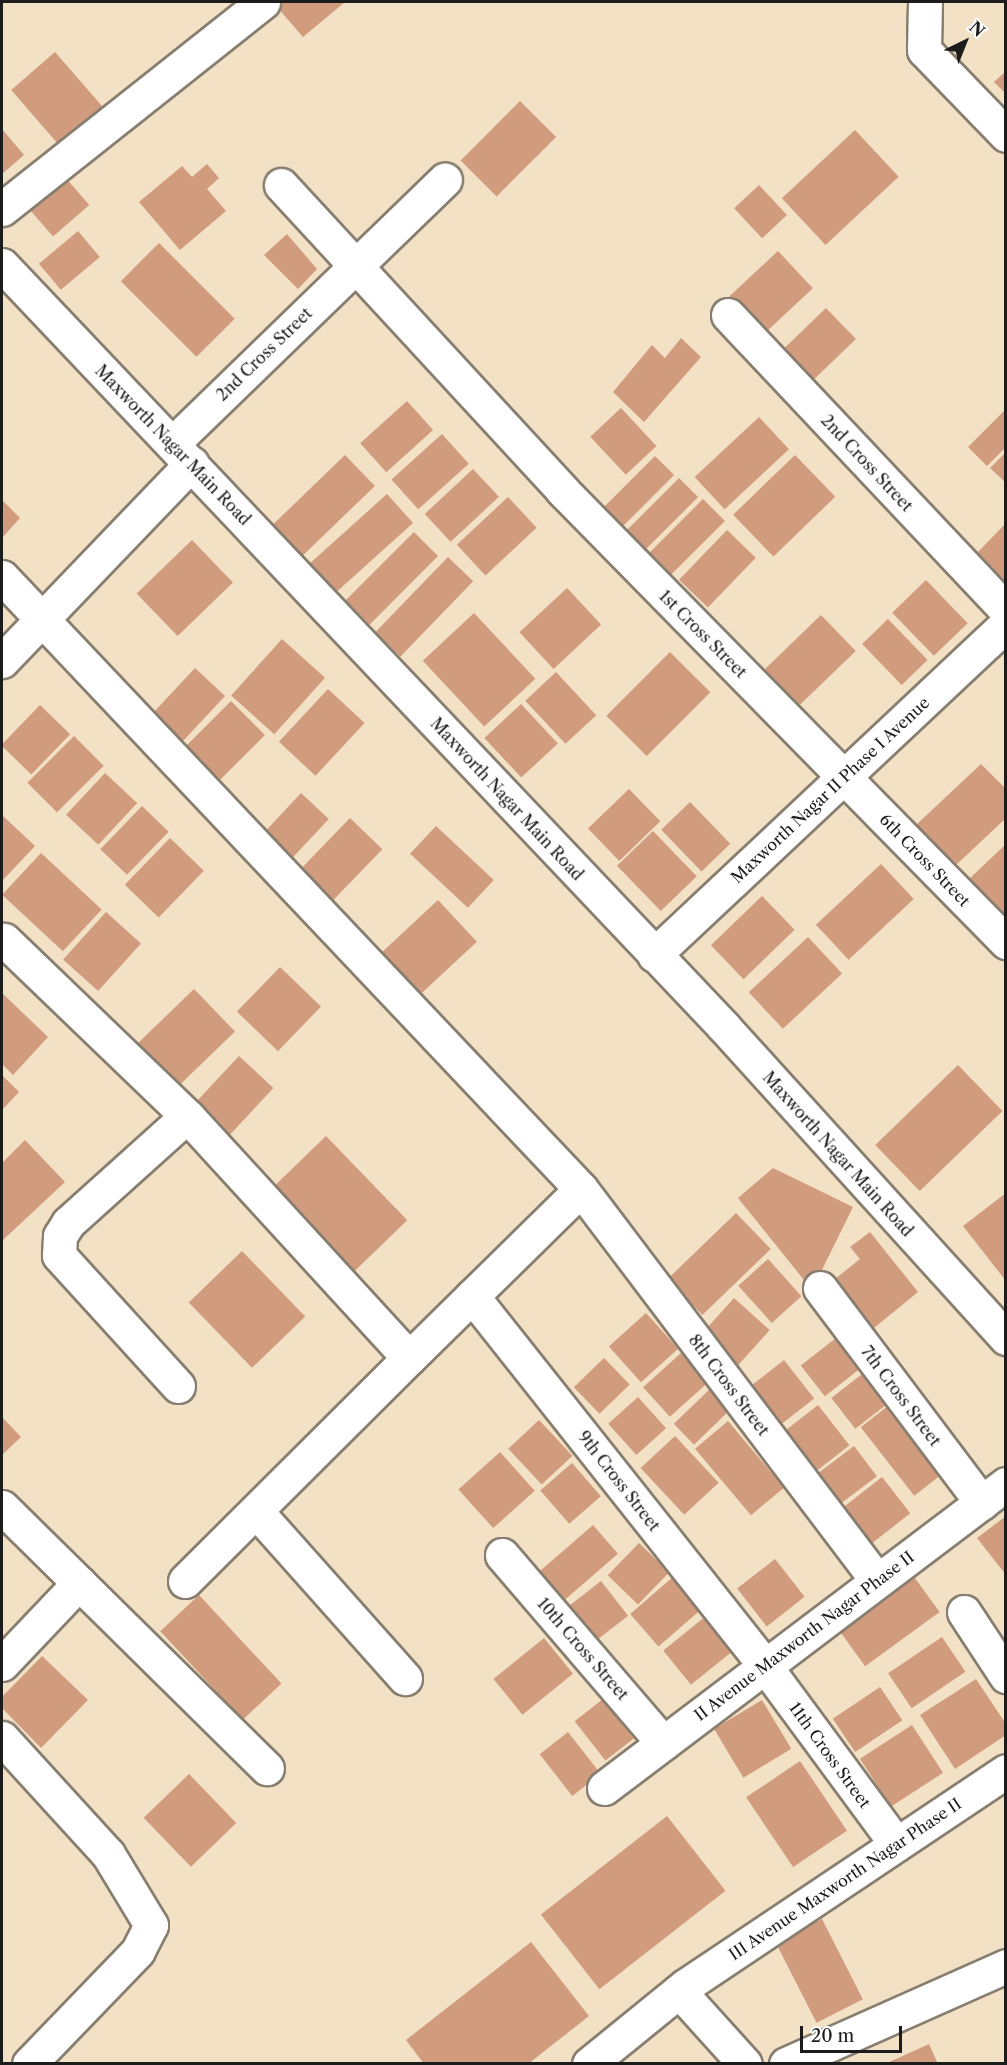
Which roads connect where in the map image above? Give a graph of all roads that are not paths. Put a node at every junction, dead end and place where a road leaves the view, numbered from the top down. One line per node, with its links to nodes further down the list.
1 (263, 2): 6 (street)
2 (925, 2): 3 (street)
3 (1005, 135)
4 (445, 179): 7 (street, 2nd Cross Street)
5 (281, 185): 7 (street)
6 (2, 209)
7 (357, 264): 10 (street, 2nd Cross Street); 16 (street, 1st Cross Street)
8 (2, 265): 10 (street, Maxworth Nagar Main Road)
9 (728, 315): 12 (street, 2nd Cross Street)
10 (182, 454): 13 (street, 2nd Cross Street); 19 (street, Maxworth Nagar Main Road)
11 (2, 577): 13 (street, 8th Cross Street)
12 (1005, 610)
13 (43, 618): 15 (street, 2nd Cross Street); 21 (street, 8th Cross Street)
14 (1005, 624): 16 (street, Maxworth Nagar II Phase I Avenue)
15 (2, 660)
16 (845, 777): 18 (street, 6th Cross Street); 19 (street, Maxworth Nagar II Phase I Avenue)
17 (2, 940): 20 (street)
18 (1005, 942)
19 (654, 955): 24 (street, Maxworth Nagar Main Road)
20 (187, 1116): 25 (street); 26 (street)
21 (581, 1189): 23 (street); 31 (street, 8th Cross Street)
22 (820, 1288): 27 (street, 7th Cross Street)
23 (472, 1296): 25 (street); 36 (street, 9th Cross Street)
24 (1005, 1338)
25 (409, 1358): 29 (street)
26 (178, 1386)
27 (994, 1494): 31 (street, II Avenue Maxworth Nagar Phase II)
28 (2, 1507): 33 (street)
29 (256, 1511): 32 (street); 38 (street)
30 (502, 1555): 40 (street, 10th Cross Street)
31 (877, 1580): 36 (street, II Avenue Maxworth Nagar Phase II)
32 (185, 1581)
33 (79, 1583): 35 (street); 41 (street)
34 (964, 1612): 37 (street)
35 (2, 1664)
36 (765, 1666): 40 (street, II Avenue Maxworth Nagar Phase II); 44 (street, 11th Cross Street)
37 (1005, 1676)
38 (405, 1678)
39 (2, 1738): 47 (street)
40 (663, 1743): 43 (street, II Avenue Maxworth Nagar Phase II)
41 (267, 1768)
42 (1005, 1771): 44 (street, III Avenue Maxworth Nagar Phase II)
43 (604, 1788)
44 (896, 1844): 46 (street, III Avenue Maxworth Nagar Phase II)
45 (1005, 1966): 50 (street)
46 (682, 1989): 48 (street, III Avenue Maxworth Nagar Phase II); 49 (street)
47 (28, 2064)
48 (589, 2064)
49 (745, 2064)
50 (786, 2064)

